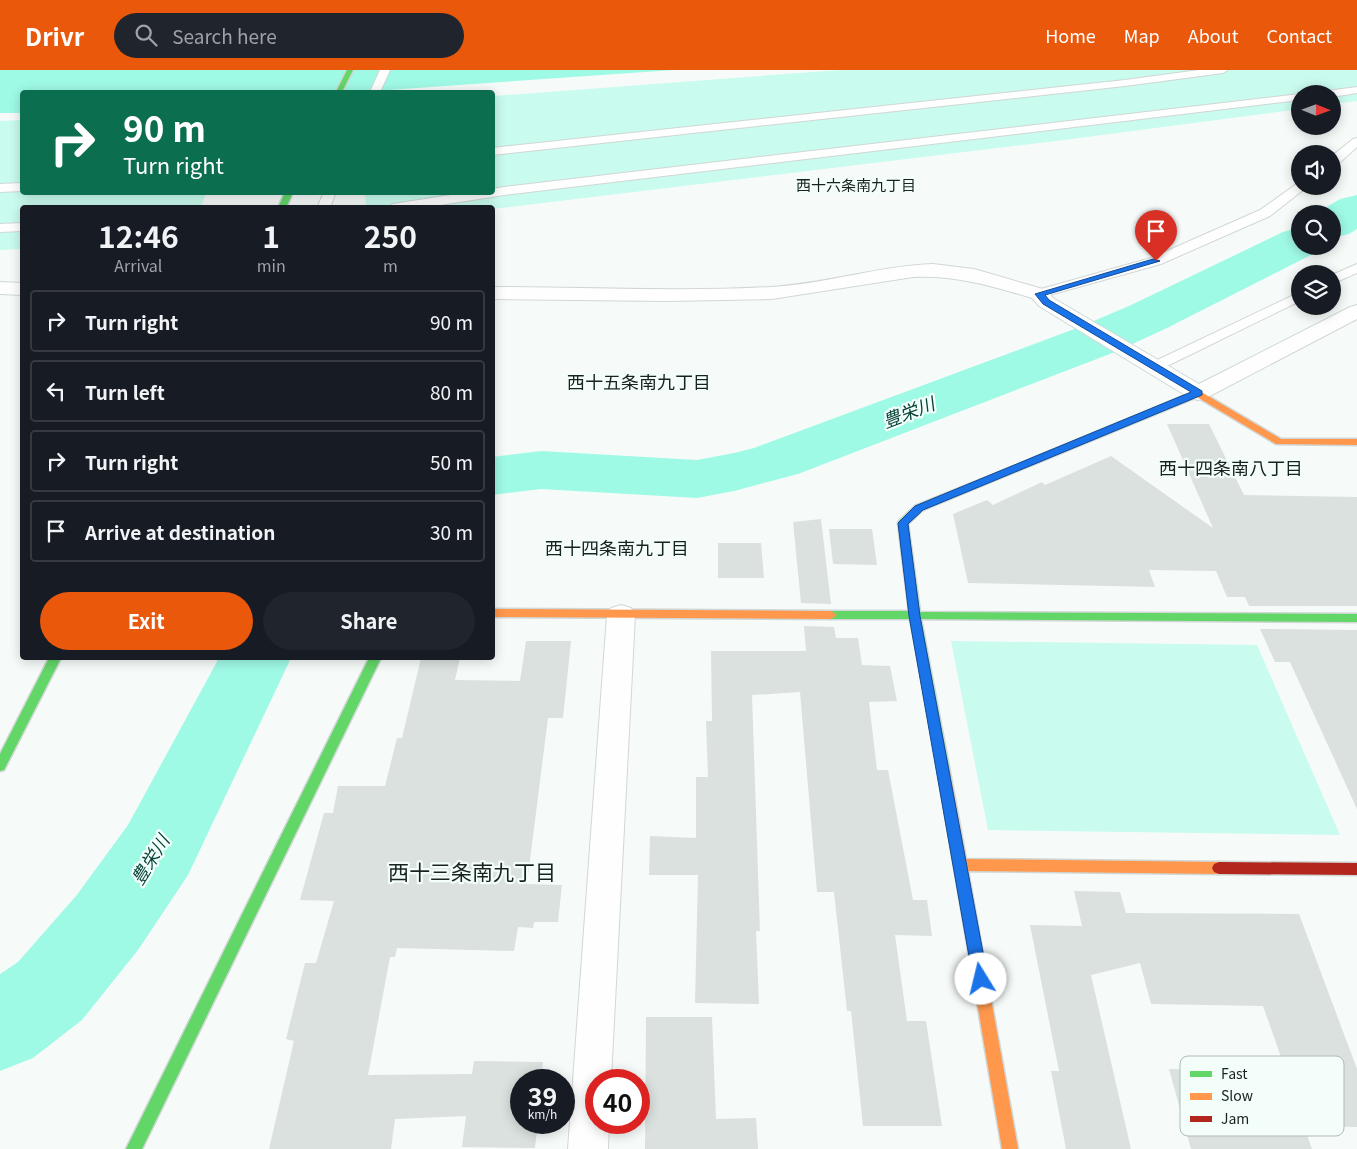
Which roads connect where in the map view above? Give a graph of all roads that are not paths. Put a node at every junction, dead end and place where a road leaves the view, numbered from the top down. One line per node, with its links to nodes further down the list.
1 (350, 70): 4 (street)
2 (385, 70): 5 (lane)
3 (1222, 70): 10 (lane)
4 (340, 90)
5 (376, 90)
6 (1357, 90): 7 (lane)
7 (1341, 92)
8 (1291, 98): 14 (lane)
9 (1357, 141): 11 (lane)
10 (495, 152)
11 (1341, 155)
12 (20, 187): 13 (lane)
13 (0, 188)
14 (495, 193)
15 (1291, 194): 25 (lane)
16 (480, 195): 17 (lane)
17 (413, 205)
18 (20, 227): 19 (lane)
19 (0, 228)
20 (1357, 268): 21 (lane)
21 (1341, 276)
22 (0, 288): 23 (street)
23 (20, 289)
24 (495, 293): 25 (street)
25 (1043, 298): 28 (street)
26 (1291, 300): 28 (lane)
27 (1357, 311): 29 (street)
28 (1148, 364): 29 (street)
29 (1198, 393): 30 (street); 33 (street)
30 (1357, 442)
31 (495, 613): 32 (street)
32 (621, 615): 33 (street); 41 (street)
33 (915, 616): 34 (street); 38 (street)
34 (1357, 618)
35 (54, 660): 37 (street)
36 (374, 660): 40 (street)
37 (0, 766)
38 (961, 865): 39 (street); 42 (street)
39 (1357, 869)
40 (134, 1149)
41 (588, 1149)
42 (1010, 1149)

